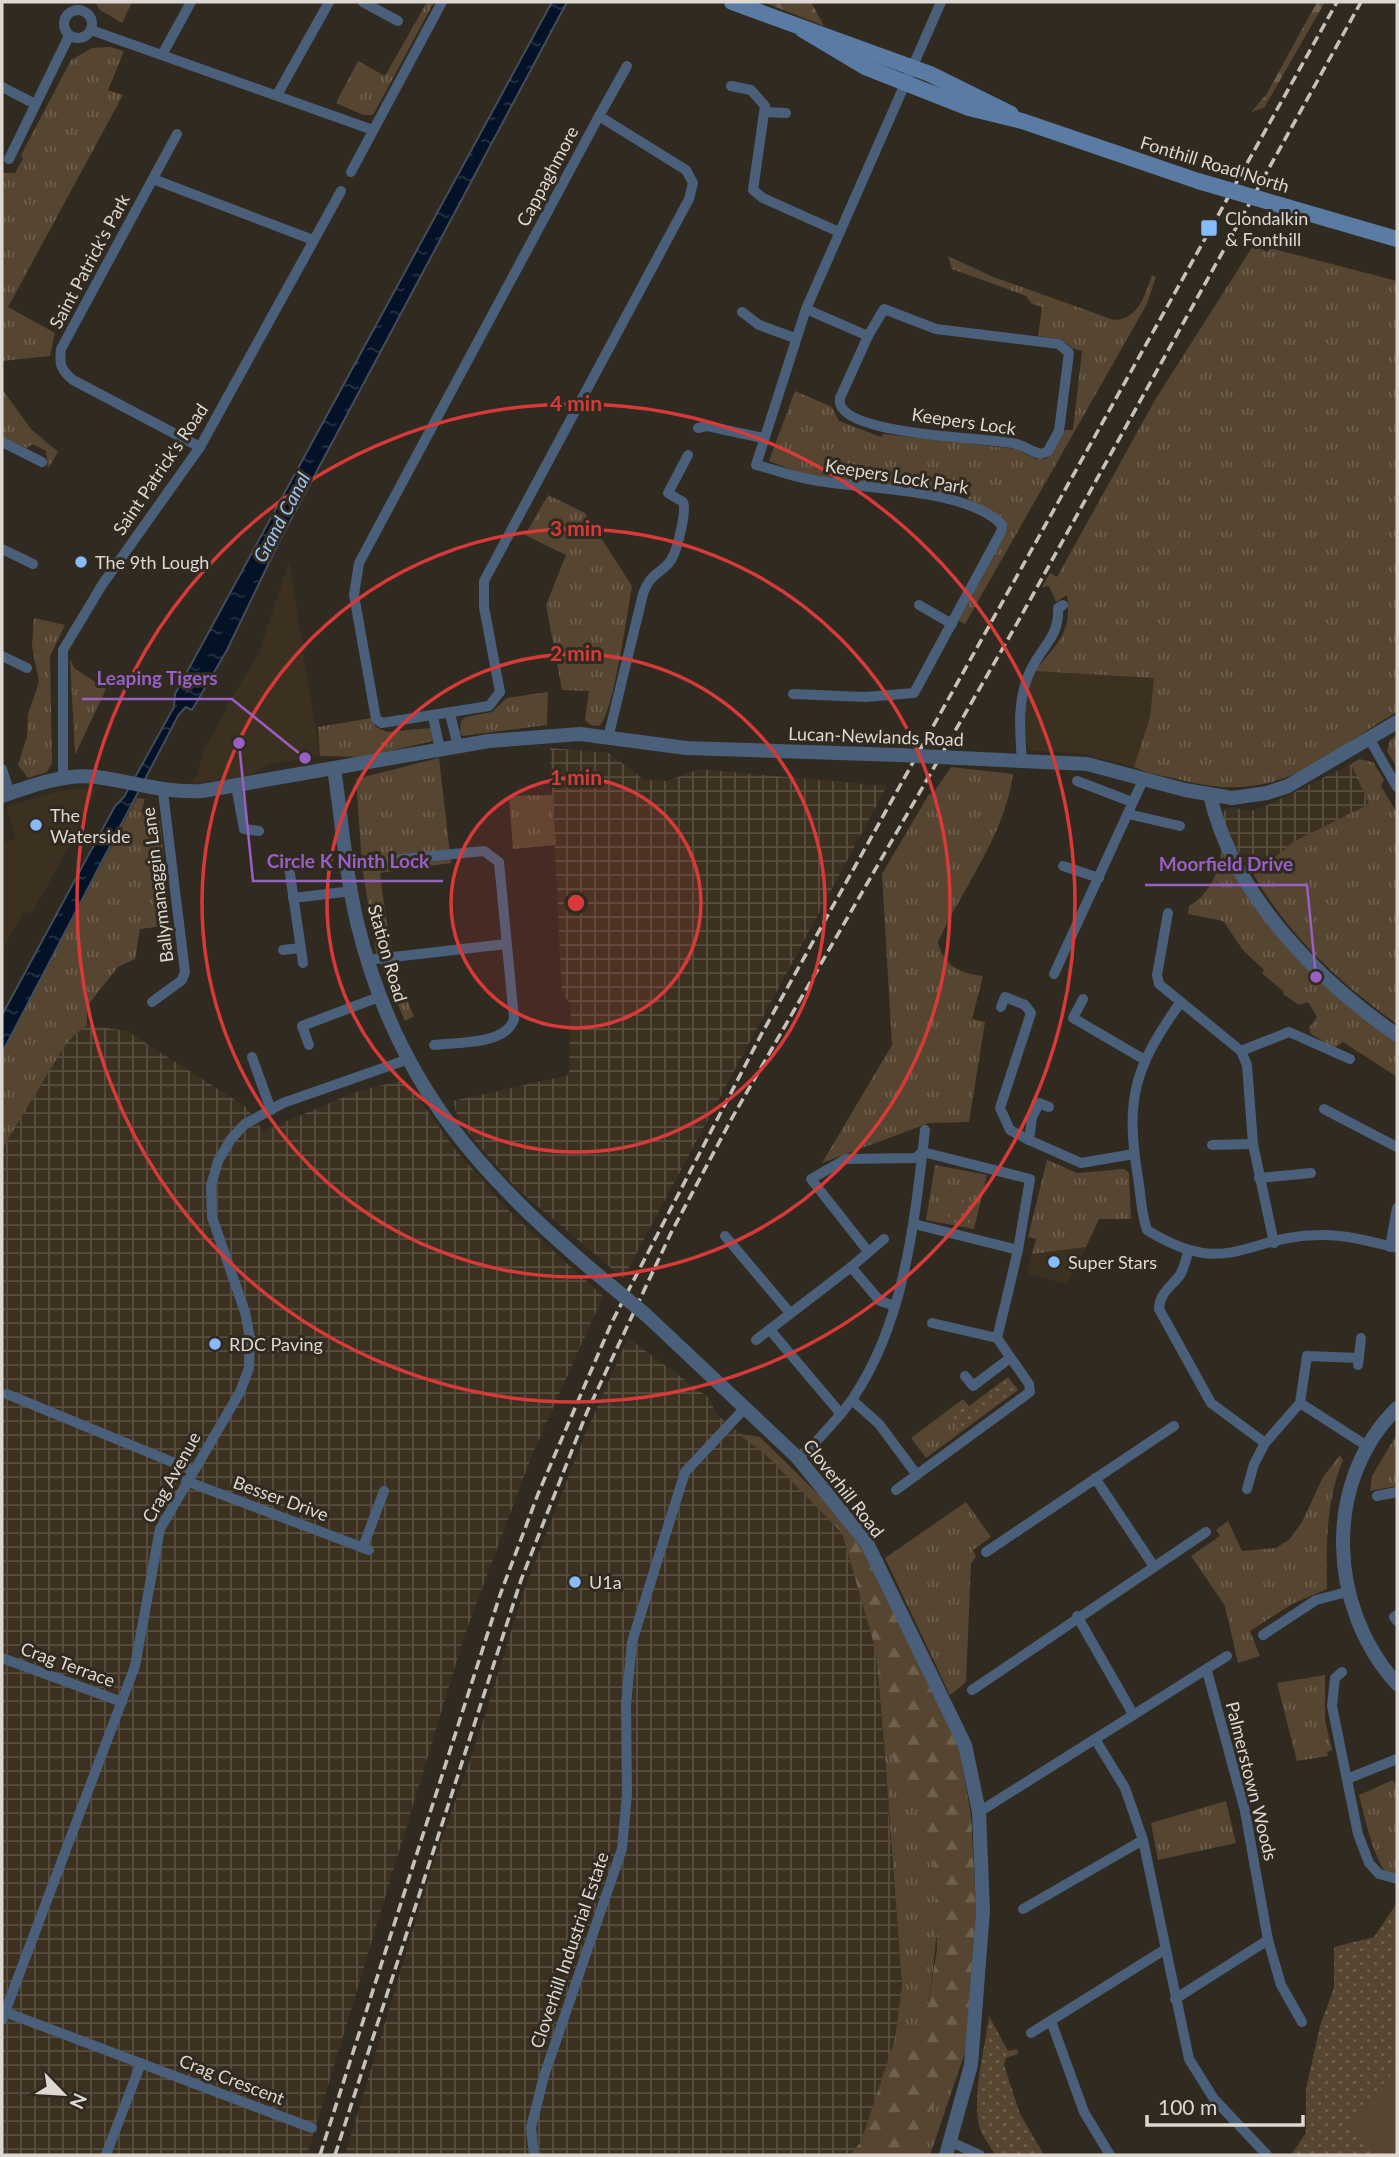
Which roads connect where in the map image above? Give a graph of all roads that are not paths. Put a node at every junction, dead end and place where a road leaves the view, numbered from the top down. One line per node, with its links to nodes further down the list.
1 (191, 2): 12 (street)
2 (329, 2): 18 (street)
3 (363, 2): 8 (street)
4 (442, 2): 24 (street)
5 (732, 2): 10 (main road, Fonthill Road North)
6 (941, 2): 14 (street)
7 (75, 6): 9 (street); 11 (street)
8 (397, 21)
9 (91, 30): 11 (street); 12 (street)
10 (803, 30): 14 (main road, Fonthill Road North); 15 (main road, Fonthill Road North)
11 (69, 36): 19 (street)
12 (163, 53): 18 (street)
13 (627, 66): 22 (street)
14 (912, 67): 15 (street); 23 (main road, Fonthill Road North)
15 (905, 83): 23 (main road, Fonthill Road North); 30 (street)
16 (731, 86): 20 (street)
17 (2, 87): 19 (street)
18 (277, 95): 24 (street)
19 (35, 104): 26 (street)
20 (766, 112): 21 (street); 30 (street)
21 (786, 113)
22 (599, 116): 51 (street, Cappaghmore); 52 (street, Cappaghmore)
23 (1022, 121): 31 (main road, Fonthill Road North, bridge)
24 (373, 130): 27 (street)
25 (177, 134): 28 (street, Saint Patrick's Park)
26 (9, 159)
27 (351, 172)
28 (153, 178): 32 (street); 40 (street, Saint Patrick's Park)
29 (341, 191): 32 (street, Saint Patrick's Road)
30 (839, 232): 33 (street)
31 (1397, 239)
32 (313, 240): 40 (street, Saint Patrick's Road)
33 (806, 309): 35 (street); 36 (street)
34 (742, 312): 36 (street)
35 (867, 336): 35 (street, Keepers Lock)
36 (795, 338): 38 (street)
37 (698, 428): 38 (street)
38 (763, 438): 47 (street, Keepers Lock Park)
39 (2, 442): 42 (street)
40 (200, 447): 62 (street, Saint Patrick's Road)
41 (688, 455): 54 (street)
42 (42, 461)
43 (2, 549): 44 (street)
44 (33, 564)
45 (919, 605): 47 (street)
46 (1063, 605): 58 (street)
47 (952, 624): 50 (street, Keepers Lock Park)
48 (2, 656): 49 (street)
49 (27, 668)
50 (793, 694)
51 (450, 714): 52 (street, Cappaghmore); 56 (street)
52 (433, 717): 57 (street)
53 (1397, 722): 55 (street, Lucan-Newlands Road)
54 (608, 737): 56 (street, Lucan-Newlands Road); 58 (street, Lucan-Newlands Road, bridge)
55 (1370, 740): 64 (street); 68 (street, Lucan-Newlands Road)
56 (458, 746): 57 (street, Lucan-Newlands Road)
57 (440, 749): 60 (street, Lucan-Newlands Road)
58 (1022, 762): 61 (street, Lucan-Newlands Road)
59 (2, 769): 67 (street)
60 (334, 769): 65 (street, Lucan-Newlands Road); 76 (street, Station Road)
61 (1144, 778): 68 (street, Lucan-Newlands Road); 69 (street)
62 (63, 779): 66 (street, Lucan-Newlands Road); 67 (street, Lucan-Newlands Road)
63 (1077, 781): 69 (street)
64 (1397, 785)
65 (236, 786): 66 (street, Lucan-Newlands Road); 71 (street)
66 (163, 792): 87 (street, Ballymanaggin Lane)
67 (6, 795)
68 (1210, 795): 90 (street)
69 (1130, 808): 70 (street); 75 (street)
70 (1180, 826)
71 (259, 831)
72 (391, 860): 79 (street)
73 (1063, 866): 75 (street)
74 (289, 867): 77 (street)
75 (1099, 878): 84 (street)
76 (352, 891): 77 (street); 82 (street, Station Road)
77 (293, 898): 80 (street)
78 (1168, 913): 88 (street)
79 (506, 944): 82 (street); 92 (street)
80 (301, 948): 81 (street); 83 (street)
81 (283, 950)
82 (367, 960): 85 (street, Station Road)
83 (303, 963)
84 (1054, 974)
85 (380, 997): 91 (street); 96 (street, Station Road)
86 (1083, 999): 97 (street)
87 (152, 1002)
88 (1180, 1003): 93 (street); 97 (street)
89 (1001, 1007): 102 (street)
90 (1397, 1035)
91 (309, 1045)
92 (434, 1045)
93 (1241, 1051): 95 (street); 103 (street)
94 (251, 1057): 100 (street)
95 (1350, 1059)
96 (406, 1060): 100 (street, Crag Avenue); 132 (street, Cloverhill Road, bridge)
97 (1144, 1060): 107 (street)
98 (1049, 1107): 102 (street)
99 (1324, 1109): 105 (street)
100 (271, 1110): 139 (street, Crag Avenue)
101 (925, 1130): 106 (street)
102 (1028, 1140): 107 (street)
103 (1253, 1144): 104 (street); 109 (street)
104 (1212, 1145)
105 (1397, 1147)
106 (923, 1152): 111 (street); 116 (street); 117 (street)
107 (1134, 1154): 118 (street)
108 (1311, 1173): 109 (street)
109 (1259, 1178): 114 (street)
110 (1397, 1208): 115 (street)
111 (914, 1224): 117 (street); 120 (street)
112 (725, 1236): 121 (street)
113 (884, 1239): 116 (street)
114 (1273, 1243): 115 (street); 118 (street)
115 (1394, 1248)
116 (867, 1250): 119 (street)
117 (1018, 1250): 124 (street)
118 (1188, 1252): 136 (street)
119 (851, 1267): 120 (street); 121 (street)
120 (895, 1306): 130 (street)
121 (790, 1313): 123 (street)
122 (932, 1323): 124 (street)
123 (770, 1330): 126 (street); 134 (street)
124 (997, 1338): 127 (street)
125 (1361, 1338): 131 (street)
126 (756, 1340)
127 (1010, 1358): 128 (street); 140 (street)
128 (965, 1377)
129 (7, 1394): 139 (street)
130 (852, 1400): 134 (street); 140 (street)
131 (1300, 1404): 136 (street); 137 (street)
132 (746, 1408): 138 (street, Cloverhill Road); 182 (street, Cloverhill Industrial Estate)
133 (1397, 1408): 137 (street)
134 (841, 1414): 138 (street)
135 (1174, 1426): 141 (street)
136 (1265, 1443): 143 (street)
137 (1367, 1446): 151 (street)
138 (797, 1457): 167 (street, Cloverhill Road)
139 (192, 1470): 142 (street, Crag Avenue)
140 (917, 1475): 145 (street)
141 (1095, 1478): 149 (street); 150 (street)
142 (187, 1481): 144 (street, Besser Drive); 162 (street, Crag Avenue)
143 (1247, 1489)
144 (384, 1490)
145 (896, 1490)
146 (1397, 1492): 147 (street)
147 (1377, 1496)
148 (1206, 1532): 150 (street)
149 (986, 1552)
150 (1153, 1565): 153 (street)
151 (1347, 1592): 155 (street); 160 (street)
152 (1397, 1615): 154 (street)
153 (1077, 1616): 161 (street); 163 (street)
154 (1397, 1621)
155 (1262, 1635)
156 (1227, 1657): 158 (street)
157 (2, 1658): 162 (street, Crag Terrace)
158 (1206, 1671): 163 (street); 171 (street, Palmerstown Woods)
159 (1342, 1672): 166 (street)
160 (1397, 1684)
161 (972, 1690)
162 (122, 1702): 174 (street, Crag Avenue)
163 (1133, 1714): 164 (street)
164 (1095, 1739): 167 (street); 168 (street)
165 (1397, 1759): 166 (street)
166 (1347, 1779): 169 (street)
167 (979, 1812): 180 (street, Cloverhill Road)
168 (1143, 1840): 170 (street); 172 (street)
169 (1397, 1879)
170 (1023, 1909)
171 (1268, 1940): 173 (street); 176 (street, Palmerstown Woods)
172 (1164, 1950): 173 (street); 175 (street)
173 (1175, 1998): 185 (street)
174 (3, 2016): 178 (street, Crag Crescent)
175 (1051, 2021): 177 (street); 184 (street)
176 (1302, 2022)
177 (1031, 2033)
178 (141, 2063): 179 (street, Crag Crescent); 181 (street)
179 (312, 2127)
180 (948, 2149): 183 (street)
181 (106, 2155)
182 (534, 2155)
183 (980, 2155)
184 (1110, 2155)
185 (1266, 2155)

